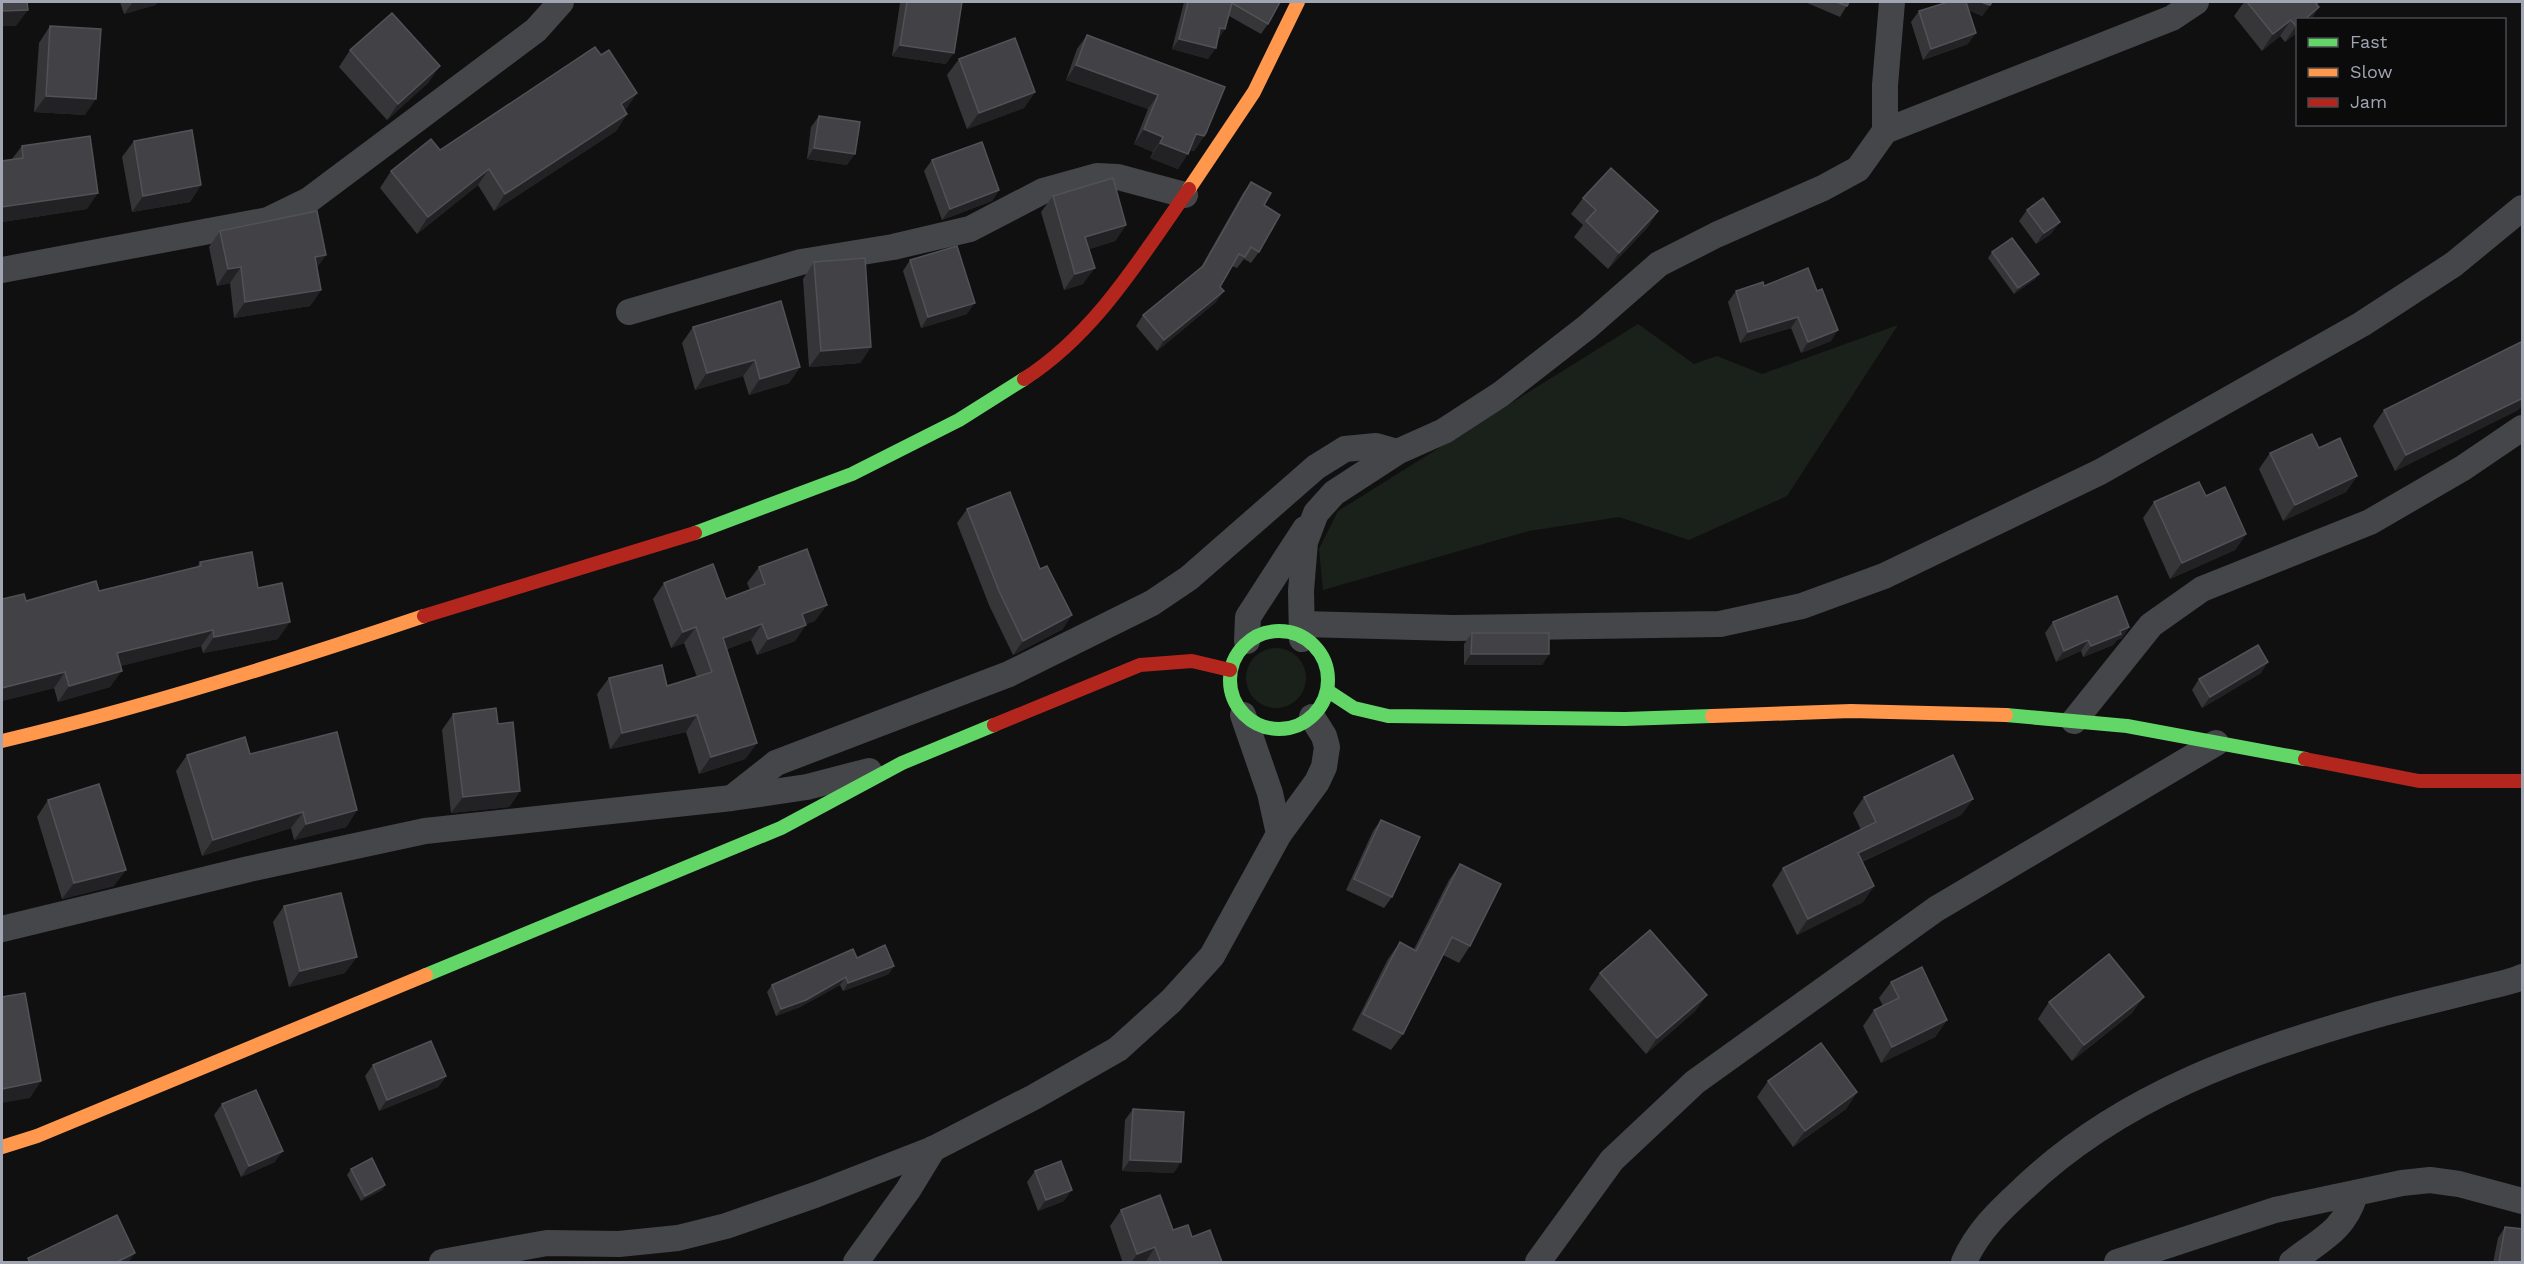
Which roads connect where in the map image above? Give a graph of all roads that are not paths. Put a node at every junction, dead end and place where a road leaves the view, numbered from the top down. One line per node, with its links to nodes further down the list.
1 (561, 2): 8 (street)
2 (1298, 2): 6 (street)
3 (1892, 2): 5 (street)
4 (2196, 2): 5 (street)
5 (1885, 131): 11 (street)
6 (1185, 195): 9 (street); 20 (street)
7 (2523, 208): 13 (street)
8 (2, 270)
9 (629, 312)
10 (2523, 428): 19 (street)
11 (1397, 452): 12 (street); 24 (street)
12 (1316, 513): 13 (street); 14 (street)
13 (1303, 632): 14 (street); 16 (street)
14 (1247, 641): 15 (street)
15 (1230, 670): 17 (street); 22 (street)
16 (1328, 691): 18 (street); 19 (street)
17 (1243, 715): 18 (street); 25 (street)
18 (1312, 717): 25 (street)
19 (2074, 721): 21 (street)
20 (2, 741)
21 (2216, 743): 23 (street); 34 (street)
22 (902, 763): 24 (street); 28 (street)
23 (2523, 781)
24 (732, 798): 26 (street)
25 (1279, 834): 29 (street)
26 (2, 929)
27 (2523, 977): 35 (street)
28 (2, 1146)
29 (933, 1149): 32 (street); 33 (street)
30 (2355, 1195): 31 (street); 36 (street); 37 (street)
31 (2523, 1201)
32 (442, 1263)
33 (856, 1263)
34 (1538, 1263)
35 (1964, 1263)
36 (2117, 1263)
37 (2292, 1263)

